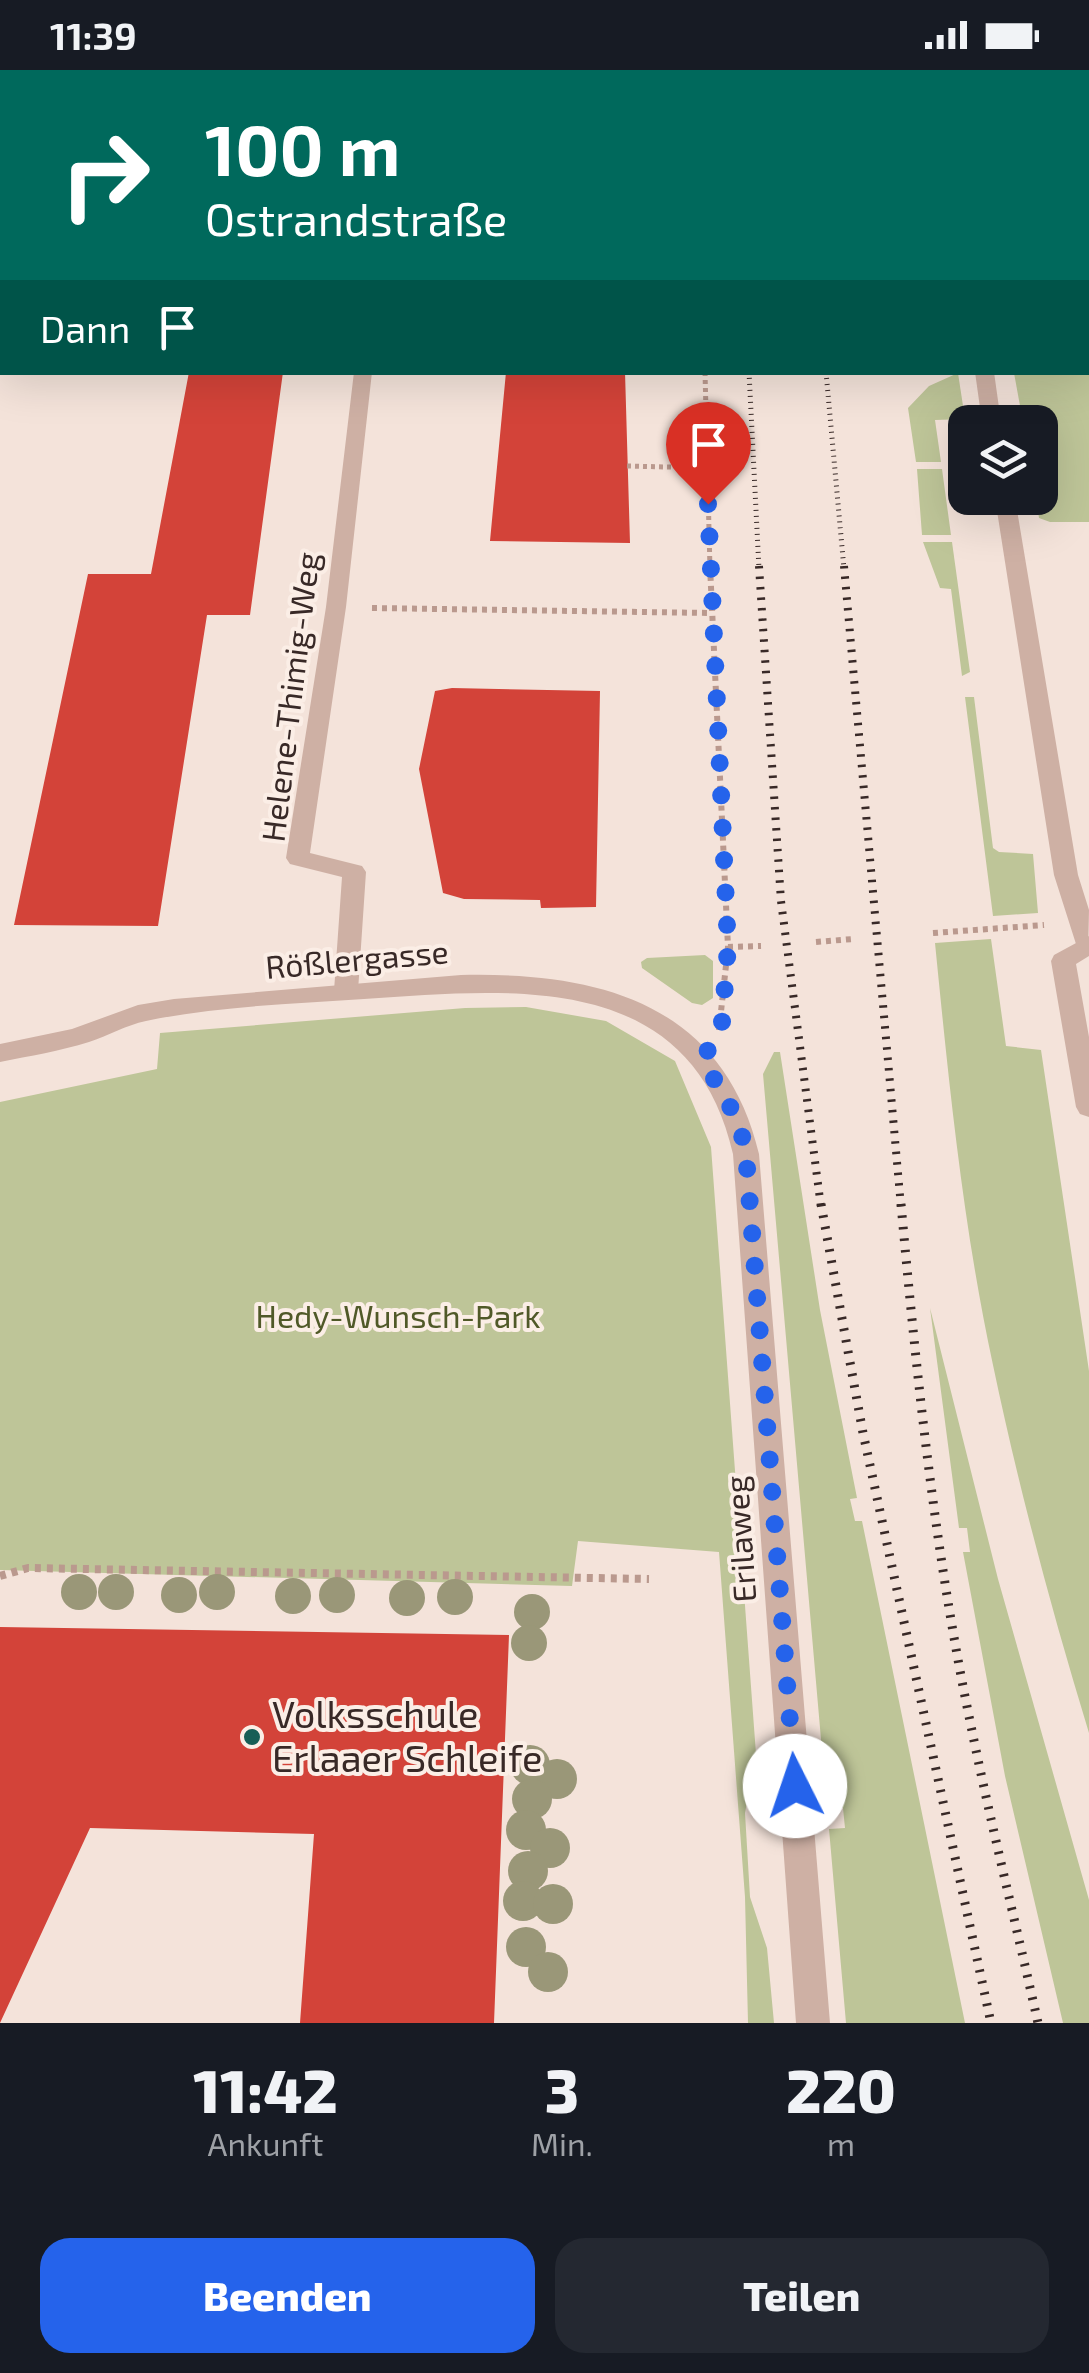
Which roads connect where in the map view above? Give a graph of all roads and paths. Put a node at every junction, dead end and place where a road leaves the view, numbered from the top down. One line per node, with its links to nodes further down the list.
1 (363, 375): 8 (street, Helene-Thimig-Weg)
2 (704, 375): 6 (path)
3 (984, 375): 4 (street)
4 (989, 405)
5 (627, 466): 6 (path)
6 (707, 468): 9 (path)
7 (1008, 515): 13 (street)
8 (336, 607): 9 (path); 17 (street, Helene-Thimig-Weg)
9 (711, 613): 15 (path)
10 (934, 933): 16 (path)
11 (853, 939): 12 (path)
12 (816, 942)
13 (1089, 944): 16 (street)
14 (761, 946): 15 (path)
15 (728, 947): 19 (path)
16 (1063, 960): 20 (street)
17 (346, 991): 18 (street, Rößlergasse); 19 (street, Rößlergasse)
18 (0, 1053)
19 (703, 1060): 23 (street, Erilaweg)
20 (1089, 1106)
21 (0, 1576): 22 (path)
22 (649, 1579)
23 (814, 2023)

